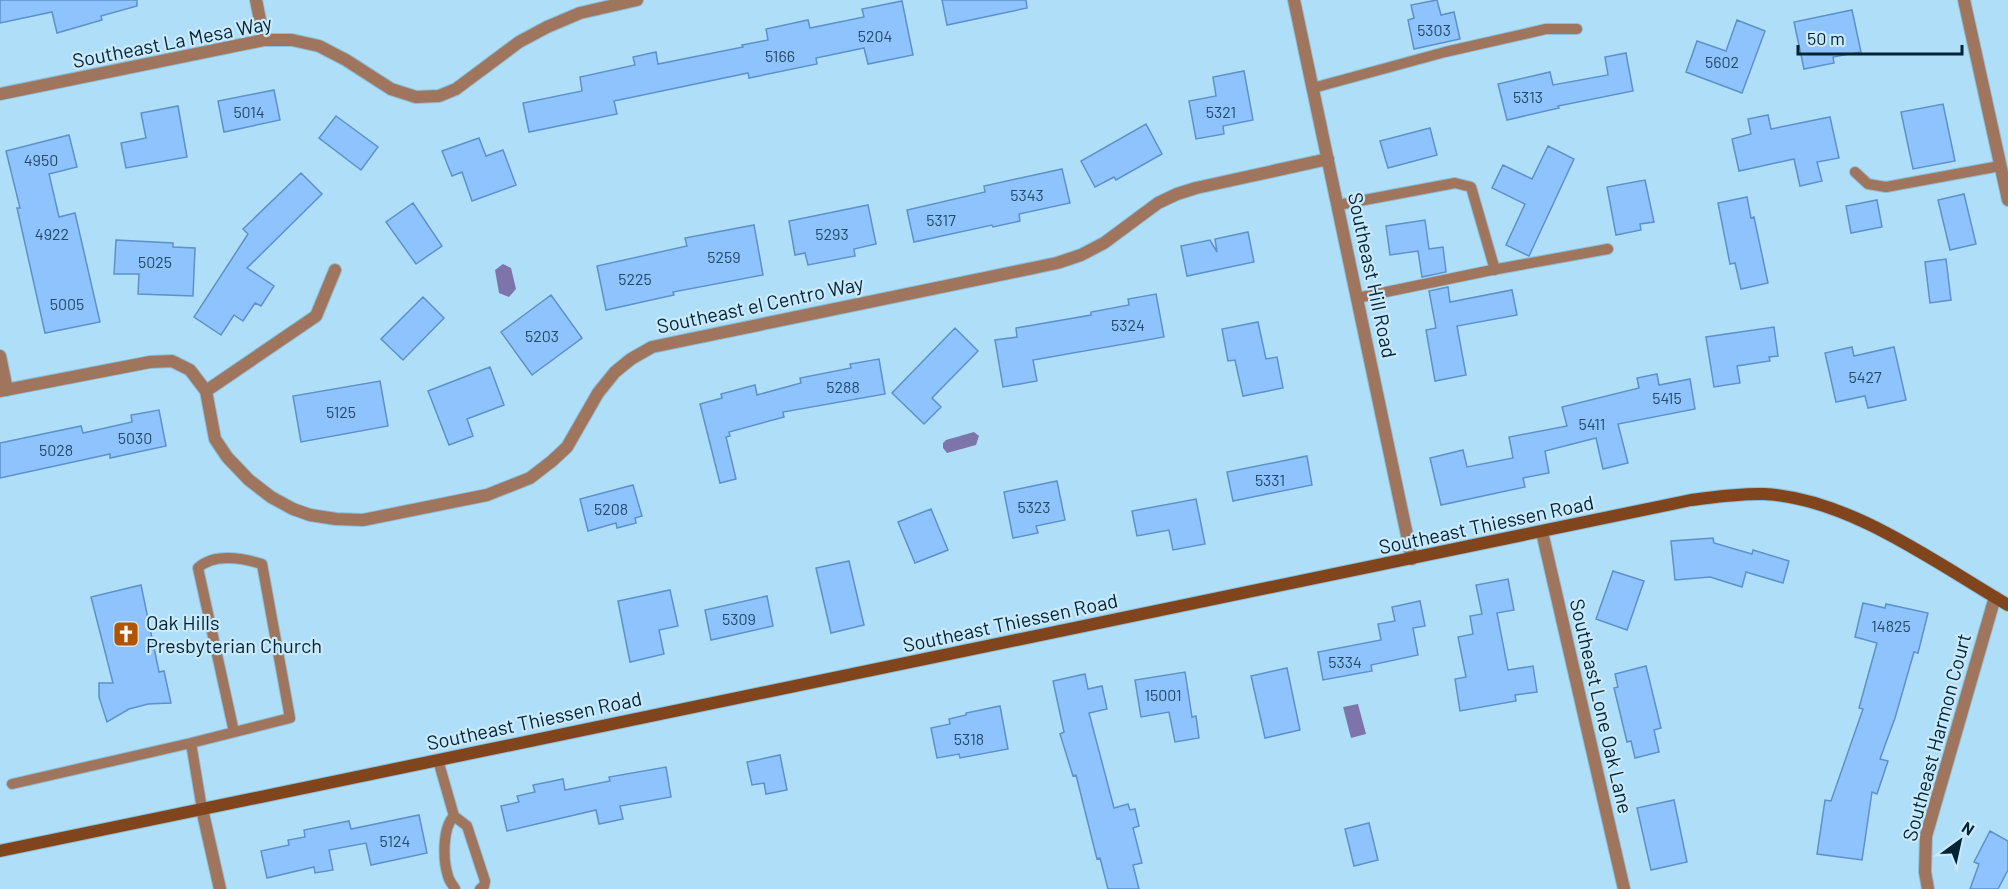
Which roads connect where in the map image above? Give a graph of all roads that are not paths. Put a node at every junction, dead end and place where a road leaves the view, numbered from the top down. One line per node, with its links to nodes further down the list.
1 (256, 0): 6 (street)
2 (637, 0): 6 (street, Southeast La Mesa Way)
3 (1294, 0): 7 (street, Southeast Hill Road)
4 (1964, 0): 10 (street)
5 (1577, 30): 7 (lane)
6 (264, 40): 8 (street, Southeast La Mesa Way)
7 (1313, 88): 9 (street, Southeast Hill Road)
8 (0, 94)
9 (1328, 159): 13 (street, Southeast Hill Road); 20 (street, Southeast el Centro Way)
10 (2000, 166): 11 (lane); 12 (street)
11 (1856, 172)
12 (2008, 200)
13 (1338, 205): 16 (lane); 17 (street, Southeast Hill Road)
14 (1608, 249): 16 (lane)
15 (335, 270): 20 (street)
16 (1495, 270): 17 (lane)
17 (1358, 298): 22 (street, Southeast Hill Road)
18 (0, 356): 19 (street)
19 (4, 390): 20 (street, Southeast el Centro Way)
20 (206, 392)
21 (1542, 532): 22 (main road, Southeast Thiessen Road); 23 (main road, Southeast Thiessen Road); 35 (street, Southeast Lone Oak Lane)
22 (1412, 559): 27 (main road, Southeast Thiessen Road)
23 (1995, 597): 24 (main road, Southeast Thiessen Road); 36 (street, Southeast Harmon Court)
24 (2008, 604)
25 (234, 732): 25 (lane); 26 (lane)
26 (191, 743): 28 (lane); 29 (lane)
27 (438, 760): 29 (main road, Southeast Thiessen Road); 30 (lane)
28 (12, 784)
29 (202, 809): 31 (main road, Southeast Thiessen Road); 32 (street)
30 (454, 816): 33 (lane); 34 (lane)
31 (0, 851)
32 (220, 889)
33 (455, 889)
34 (480, 889)
35 (1624, 889)
36 (1928, 889)

